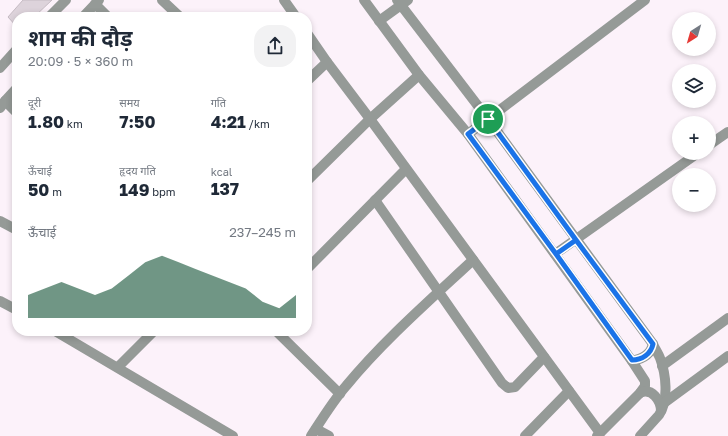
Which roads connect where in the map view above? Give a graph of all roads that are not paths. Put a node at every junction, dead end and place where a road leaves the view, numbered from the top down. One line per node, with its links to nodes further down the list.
1 (66, 0): 8 (street)
2 (162, 0): 11 (street)
3 (284, 0): 12 (street)
4 (364, 0): 13 (street)
5 (645, 0): 24 (street)
6 (97, 2): 9 (street); 10 (street)
7 (402, 2): 13 (street); 24 (street)
8 (54, 12)
9 (88, 12)
10 (104, 12)
11 (175, 12)
12 (292, 12)
13 (380, 21): 18 (street)
14 (312, 40): 16 (street)
15 (12, 55): 17 (street)
16 (327, 62): 19 (street); 23 (street)
17 (0, 68)
18 (419, 75): 23 (street); 26 (street)
19 (312, 76)
20 (12, 94): 21 (street)
21 (2, 105): 22 (street)
22 (12, 110)
23 (370, 119): 29 (street); 30 (street)
24 (488, 119): 26 (street); 34 (street)
25 (728, 132): 27 (street)
26 (468, 134): 35 (street)
27 (716, 140)
28 (688, 160): 34 (street)
29 (406, 169): 31 (street); 36 (street)
30 (312, 176)
31 (375, 200): 37 (street); 38 (street)
32 (0, 221): 33 (street)
33 (12, 227)
34 (576, 240): 35 (street); 45 (street)
35 (556, 254): 48 (street)
36 (473, 260): 38 (street); 47 (street)
37 (312, 264)
38 (439, 292): 47 (street); 53 (street)
39 (0, 301): 40 (street)
40 (12, 307)
41 (728, 318): 49 (street)
42 (65, 336): 50 (street)
43 (149, 336): 50 (street)
44 (281, 336): 53 (street)
45 (653, 344): 48 (street); 49 (street)
46 (728, 356): 54 (street)
47 (544, 357): 51 (street)
48 (632, 360): 52 (street)
49 (662, 366): 54 (street)
50 (118, 367): 57 (street)
51 (569, 390): 56 (street); 59 (street)
52 (640, 393): 54 (street); 56 (street)
53 (340, 394): 55 (street)
54 (663, 407): 60 (street)
55 (314, 432): 58 (street)
56 (598, 434)
57 (233, 436)
58 (329, 436)
59 (525, 436)
60 (640, 436)

